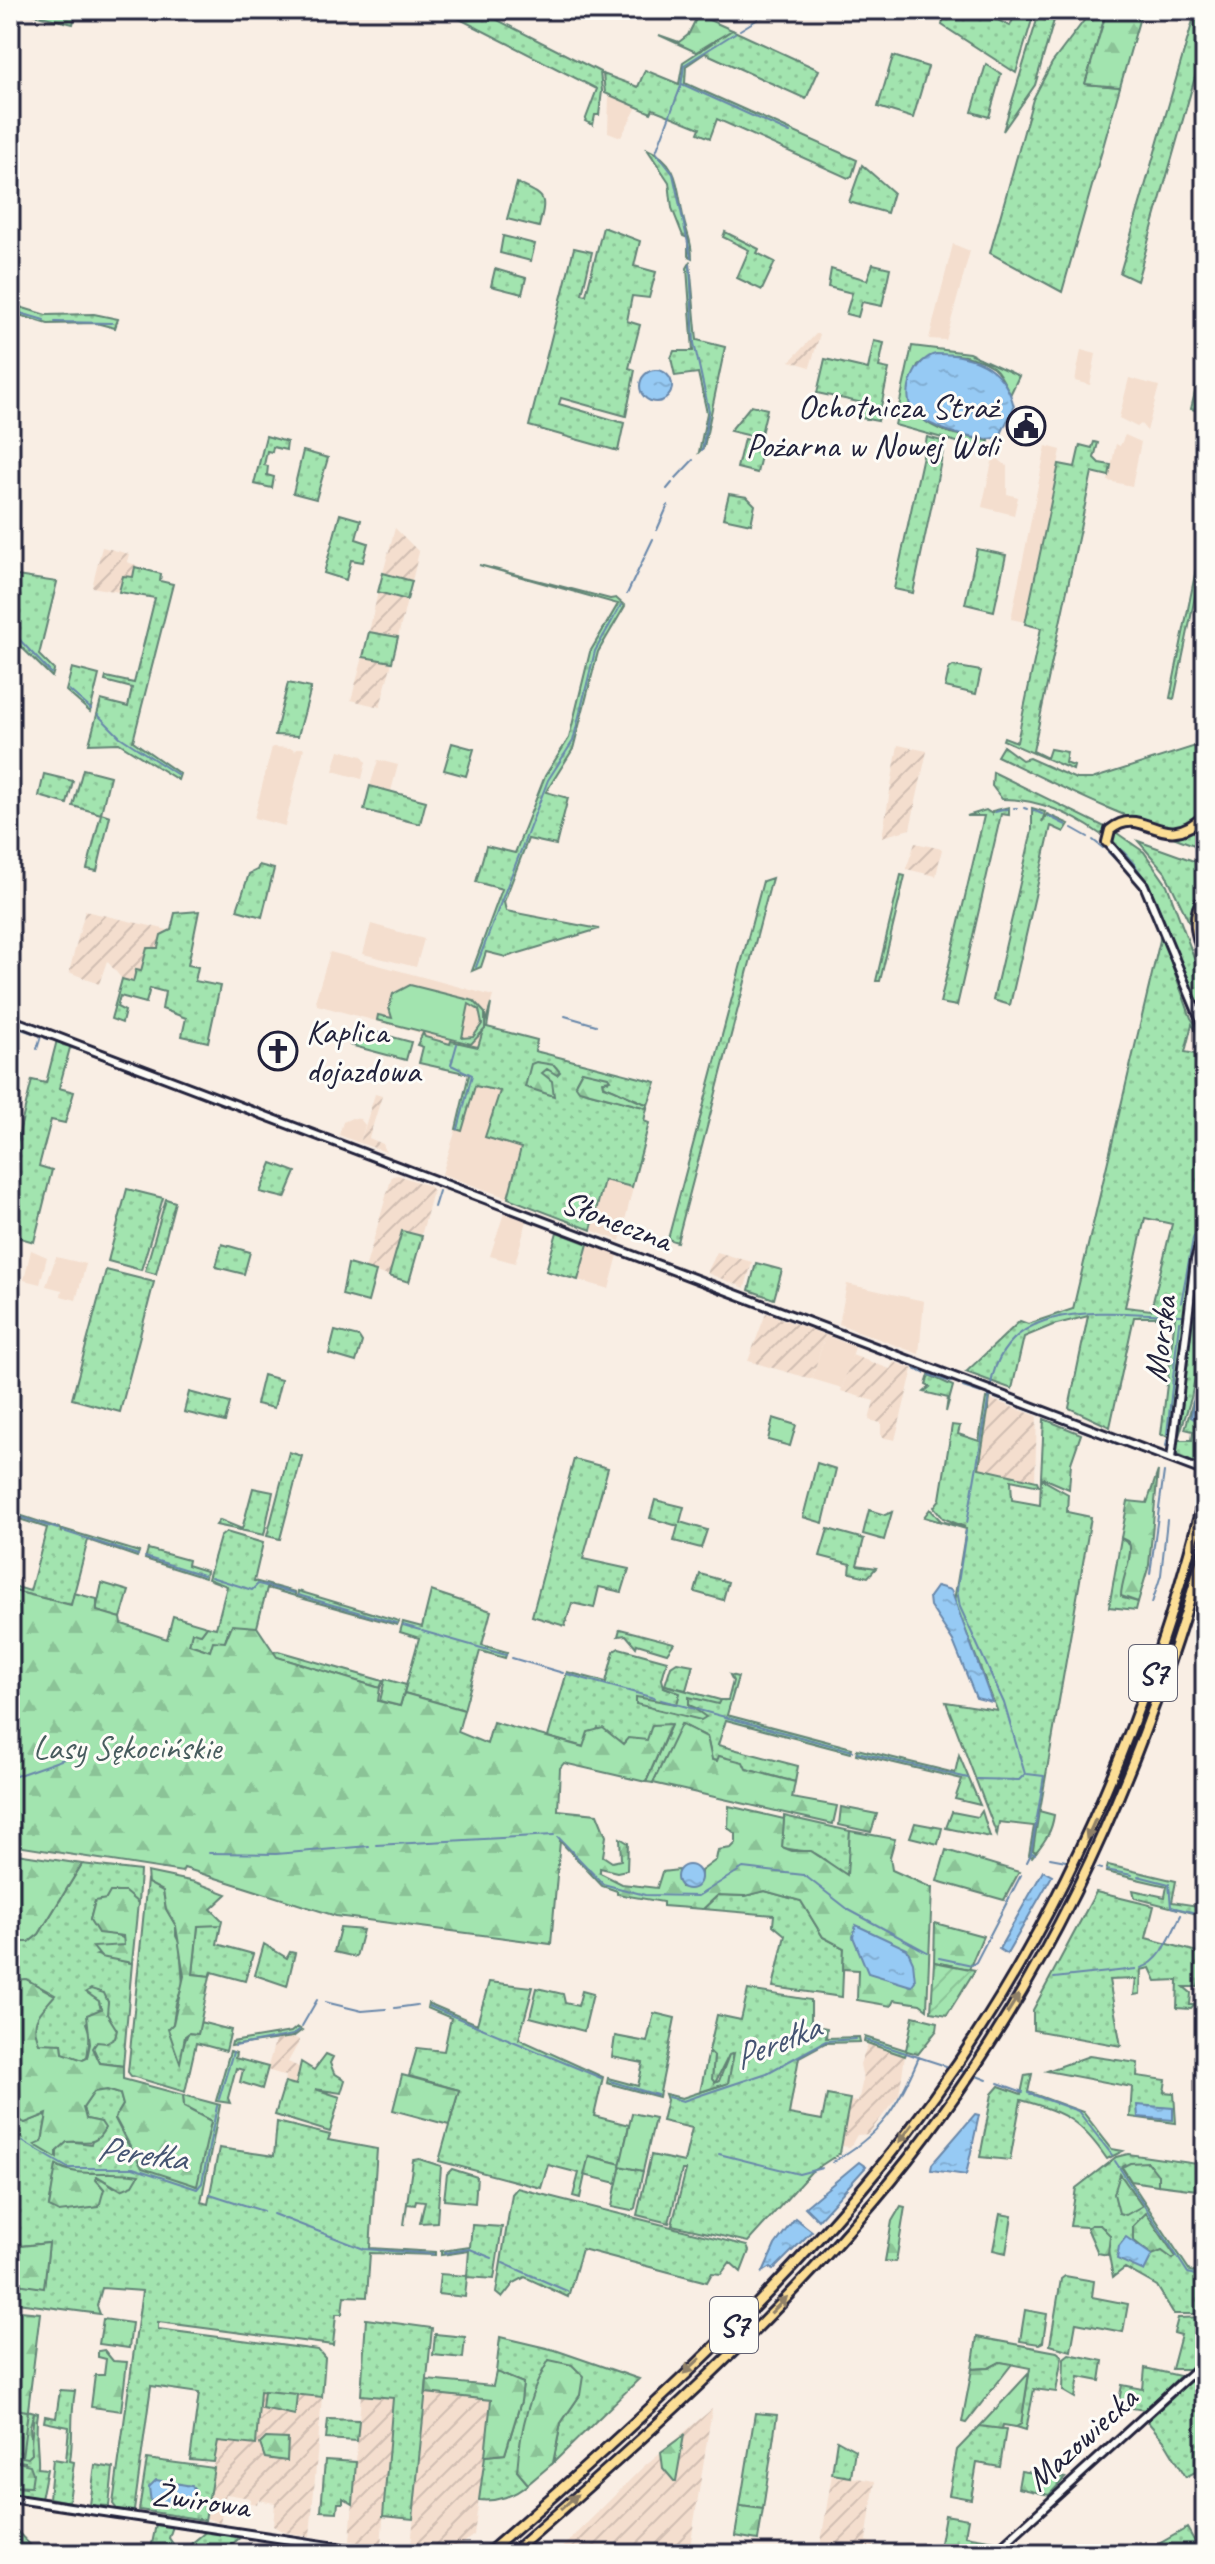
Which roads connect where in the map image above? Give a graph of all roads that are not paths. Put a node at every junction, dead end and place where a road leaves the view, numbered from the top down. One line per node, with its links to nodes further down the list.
1 (1205, 815): 2 (highway)
2 (1107, 842): 6 (main road)
3 (1205, 895): 4 (highway)
4 (1205, 960)
5 (10, 1019): 8 (main road, Słoneczna)
6 (1205, 1031)
7 (1205, 1226): 8 (main road, Morska)
8 (1171, 1459): 9 (main road, Słoneczna)
9 (1205, 1472)
10 (1205, 1492): 15 (highway, S7, one-way to 15)
11 (1205, 1548): 16 (highway, S7, one-way to 11)
12 (1205, 2361): 17 (main road, Mazowiecka)
13 (10, 2498): 14 (main road, Żwirowa)
14 (383, 2554)
15 (487, 2554)
16 (511, 2554)
17 (993, 2554)

